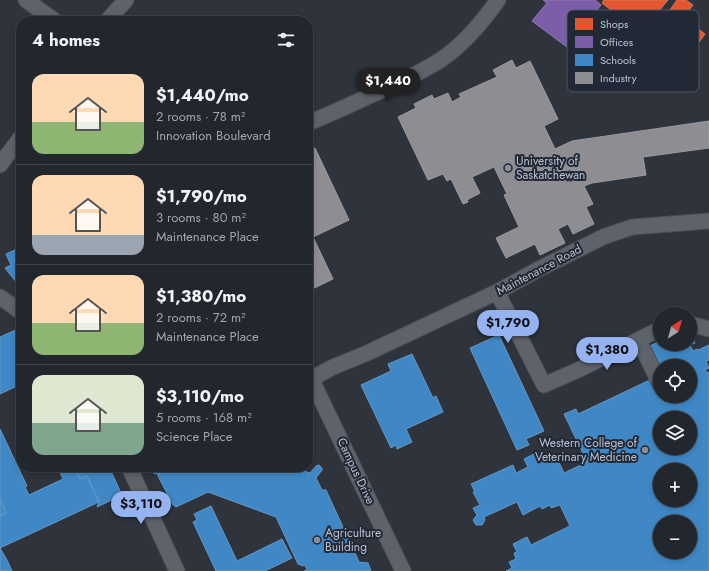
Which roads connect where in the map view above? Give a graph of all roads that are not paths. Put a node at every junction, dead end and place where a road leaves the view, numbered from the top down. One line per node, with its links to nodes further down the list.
1 (26, 0): 4 (street)
2 (126, 0): 5 (street)
3 (498, 0): 6 (street)
4 (48, 16)
5 (112, 16)
6 (313, 121)
7 (16, 144): 8 (street)
8 (0, 165)
9 (709, 221): 10 (street, Maintenance Road)
10 (497, 292): 16 (street); 18 (street, Maintenance Road)
11 (0, 297): 12 (street)
12 (16, 308)
13 (697, 326): 14 (street)
14 (709, 329)
15 (653, 334): 16 (street)
16 (639, 341): 17 (street)
17 (653, 370)
18 (313, 374)
19 (313, 381): 22 (street, Campus Drive)
20 (131, 472): 21 (street)
21 (177, 571)
22 (403, 571)

